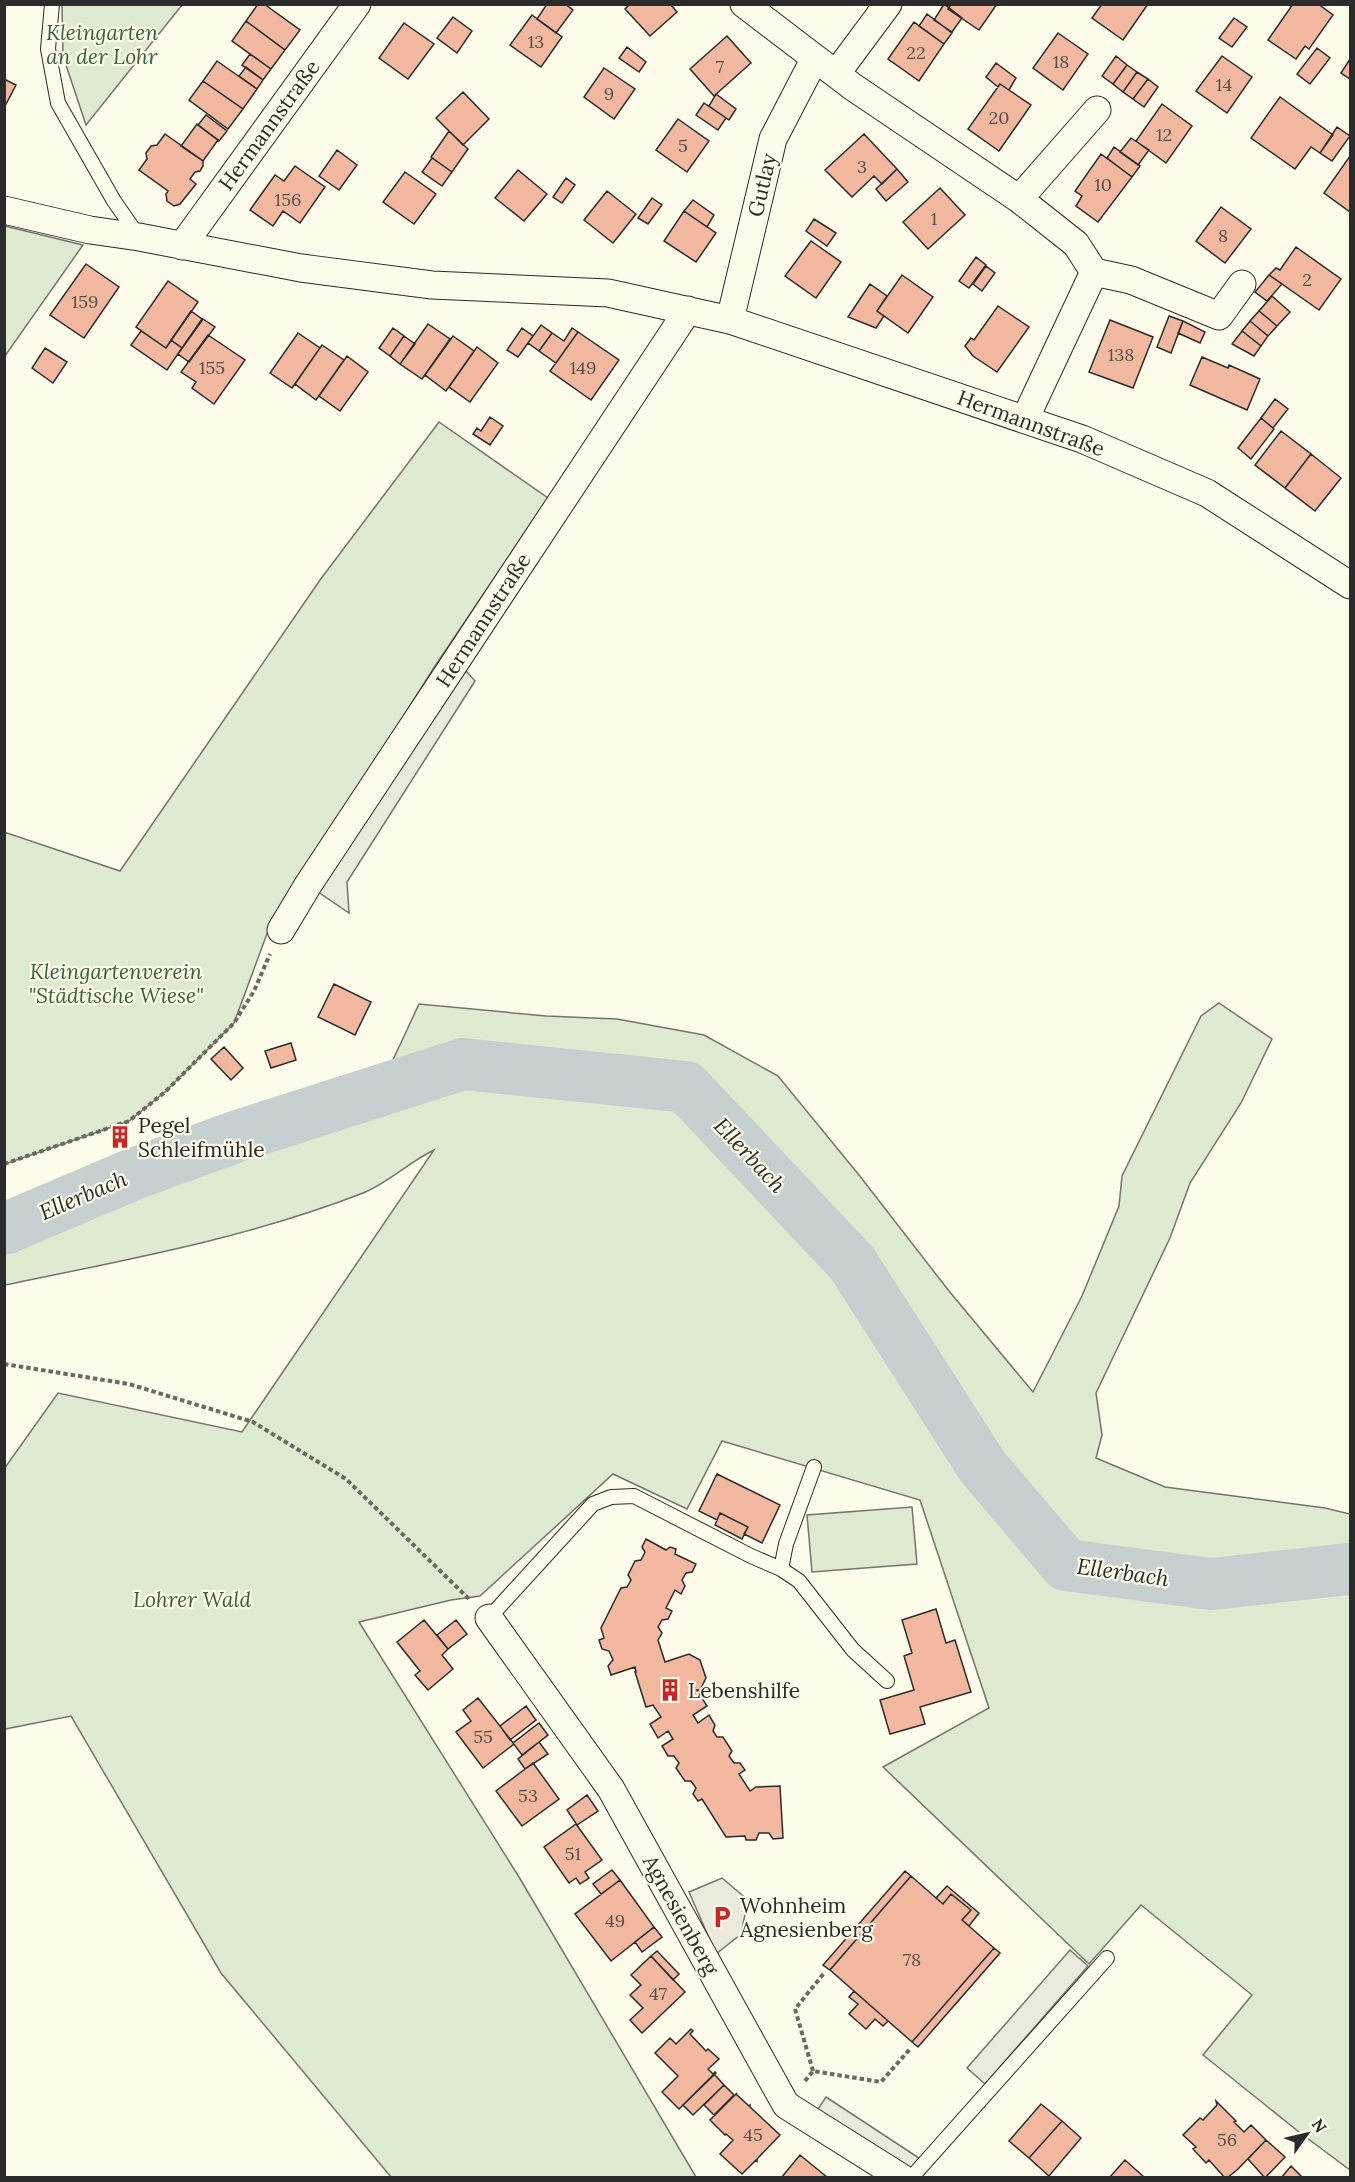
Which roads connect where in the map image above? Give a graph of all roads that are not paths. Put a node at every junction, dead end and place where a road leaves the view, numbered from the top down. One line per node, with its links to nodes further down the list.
1 (52, 4): 9 (lane)
2 (357, 4): 10 (street, Hermannstraße)
3 (744, 4): 5 (street)
4 (888, 4): 5 (street, Gutlay)
5 (826, 66): 7 (street); 14 (street, Gutlay)
6 (1097, 110): 7 (street)
7 (1019, 199): 11 (street)
8 (4, 210): 9 (street, Hermannstraße)
9 (139, 237): 10 (street, Hermannstraße)
10 (182, 246): 13 (street, Hermannstraße)
11 (1094, 272): 12 (street); 15 (street)
12 (1242, 284)
13 (688, 310): 14 (street, Hermannstraße); 17 (street, Hermannstraße)
14 (730, 320): 15 (street, Hermannstraße)
15 (1025, 419): 16 (street, Hermannstraße)
16 (1350, 585)
17 (281, 930)
18 (814, 1467): 19 (lane)
19 (781, 1569): 20 (lane); 21 (lane)
20 (489, 1618): 23 (street, Agnesienberg)
21 (887, 1681)
22 (1107, 1958): 24 (lane)
23 (902, 2178)
24 (911, 2178)

